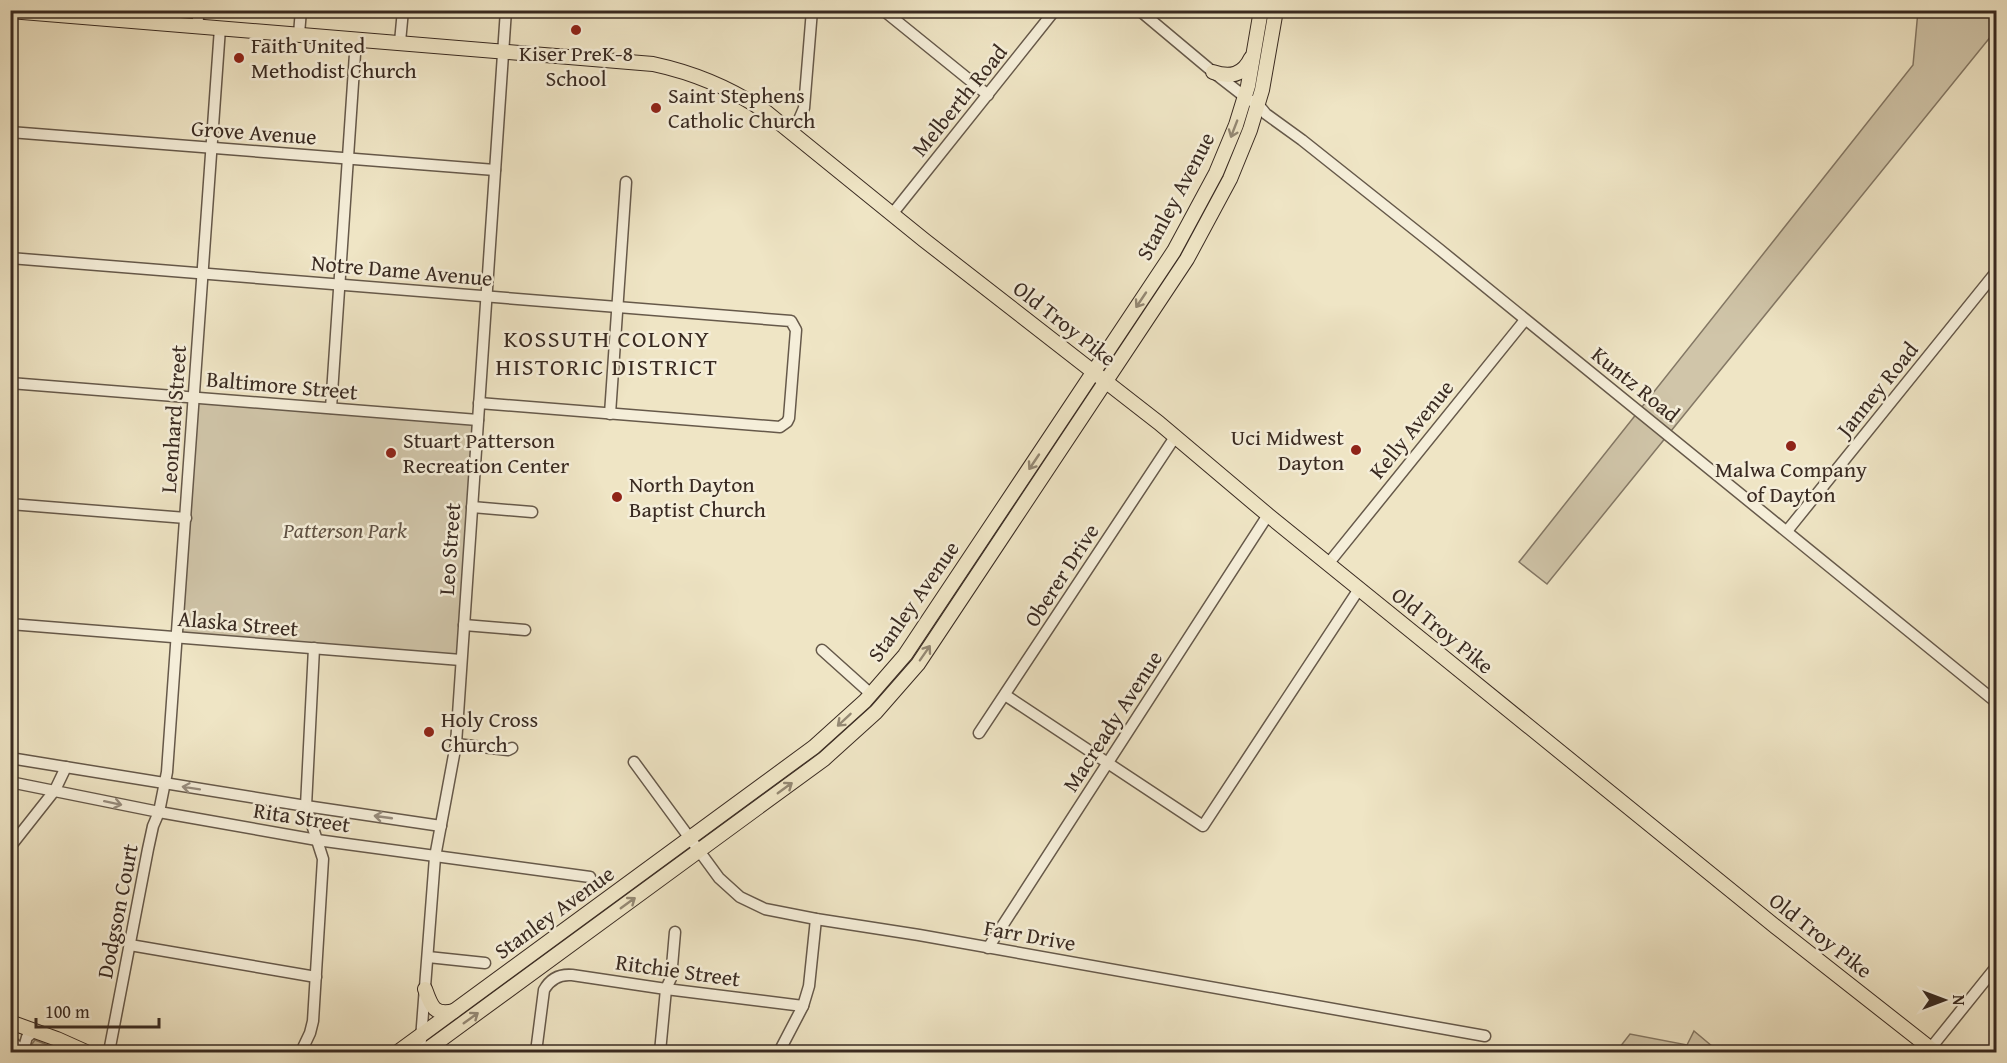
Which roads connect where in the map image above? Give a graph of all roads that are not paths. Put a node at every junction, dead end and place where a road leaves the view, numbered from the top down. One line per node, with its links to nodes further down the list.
1 (199, 10): 13 (street)
2 (301, 10): 15 (street)
3 (403, 10): 17 (street)
4 (506, 10): 18 (street, Leo Street)
5 (812, 10): 23 (street)
6 (883, 10): 21 (street)
7 (1139, 10): 20 (street, Kuntz Road)
8 (1261, 10): 19 (main road, Stanley Avenue)
9 (1276, 10): 22 (main road, Stanley Avenue)
10 (10, 11): 12 (main road, Old Troy Pike)
11 (1052, 12): 21 (street, Melberth Road)
12 (74, 13): 13 (main road, Old Troy Pike)
13 (197, 26): 14 (main road, Old Troy Pike)
14 (220, 28): 15 (main road, Old Troy Pike); 25 (street, Leonhard Street)
15 (299, 34): 16 (main road, Old Troy Pike)
16 (356, 39): 17 (main road, Old Troy Pike); 26 (street)
17 (400, 42): 18 (main road, Old Troy Pike)
18 (503, 51): 23 (main road, Old Troy Pike); 27 (street, Leo Street)
19 (1254, 51): 20 (main road); 22 (main road, Stanley Avenue)
20 (1213, 72): 22 (street, Kuntz Road)
21 (988, 95): 29 (street, Melberth Road)
22 (1250, 100): 36 (street, Kuntz Road); 37 (main road, Stanley Avenue, one-way to 37); 38 (main road, Stanley Avenue)
23 (789, 130): 29 (main road, Old Troy Pike)
24 (10, 132): 25 (street, Grove Avenue)
25 (212, 148): 26 (street, Grove Avenue); 32 (street, Leonhard Street)
26 (348, 159): 27 (street, Grove Avenue); 33 (street)
27 (495, 170): 34 (street, Leo Street)
28 (626, 182): 35 (street)
29 (893, 213): 37 (main road, Old Troy Pike)
30 (10, 258): 32 (street, Notre Dame Avenue)
31 (1996, 272): 51 (street, Janney Road)
32 (203, 273): 33 (street, Notre Dame Avenue); 40 (street, Leonhard Street)
33 (339, 284): 34 (street, Notre Dame Avenue); 42 (street)
34 (486, 296): 35 (street, Notre Dame Avenue); 41 (street, Leo Street)
35 (617, 307): 43 (street); 43 (street, Notre Dame Avenue)
36 (1525, 320): 51 (street, Kuntz Road); 52 (street, Kelly Avenue)
37 (1093, 372): 38 (main road, Old Troy Pike); 61 (main road, Stanley Avenue, one-way to 61)
38 (1105, 381): 45 (main road, Old Troy Pike); 80 (main road, Stanley Avenue, one-way to 38)
39 (10, 383): 40 (street, Baltimore Street)
40 (194, 397): 42 (street, Baltimore Street); 50 (street, Leonhard Street)
41 (479, 403): 43 (street); 44 (street, Leo Street)
42 (331, 408): 44 (street, Baltimore Street)
43 (610, 414)
44 (478, 420): 47 (street, Leo Street)
45 (1175, 437): 49 (main road, Old Troy Pike); 62 (street, Oberer Drive)
46 (10, 504): 50 (street)
47 (472, 507): 48 (street); 55 (street, Leo Street)
48 (532, 512)
49 (1268, 515): 52 (main road, Old Troy Pike); 69 (street, Macready Avenue)
50 (186, 518): 57 (street, Leonhard Street)
51 (1787, 531): 63 (street, Kuntz Road)
52 (1328, 564): 53 (main road, Old Troy Pike)
53 (1359, 589): 69 (street); 100 (main road, Old Troy Pike)
54 (10, 624): 57 (street, Alaska Street)
55 (464, 625): 56 (street); 60 (street, Leo Street)
56 (525, 630)
57 (177, 637): 58 (street, Alaska Street); 72 (street, Leonhard Street)
58 (314, 648): 60 (street, Alaska Street); 74 (street)
59 (822, 650): 61 (street)
60 (461, 660): 65 (street, Leo Street)
61 (871, 694): 77 (main road, Stanley Avenue, one-way to 77)
62 (1005, 695): 64 (street, Oberer Drive); 69 (street)
63 (1996, 699)
64 (978, 733)
65 (456, 744): 66 (street); 76 (street, Leo Street)
66 (512, 748)
67 (10, 758): 70 (street, Rita Street)
68 (634, 762): 77 (street, Farr Drive)
69 (1108, 763): 86 (street, Macready Avenue)
70 (66, 767): 72 (street, Rita Street); 73 (street)
71 (10, 782): 73 (street, Rita Street)
72 (164, 784): 74 (street, Rita Street, one-way to 72); 75 (street, Leonhard Street)
73 (56, 790): 75 (street, Rita Street, one-way to 75); 79 (street)
74 (306, 806): 76 (street, Rita Street, one-way to 74); 78 (street)
75 (159, 812): 78 (street, Rita Street); 85 (street, Dodgson Court)
76 (441, 825): 81 (street, Leo Street)
77 (690, 839): 80 (street, Farr Drive); 94 (main road, Stanley Avenue)
78 (317, 840): 81 (street, Rita Street); 90 (street)
79 (10, 847)
80 (699, 851): 83 (street, Farr Drive); 106 (main road, Stanley Avenue, one-way to 80)
81 (435, 857): 82 (street, Rita Street); 87 (street, Leo Street)
82 (590, 877)
83 (816, 919): 86 (street, Farr Drive); 93 (street)
84 (675, 932): 92 (street)
85 (130, 945): 90 (street); 103 (street, Dodgson Court)
86 (988, 948): 98 (street, Farr Drive)
87 (428, 957): 88 (street); 91 (street, Leo Street)
88 (485, 963)
89 (1996, 968): 100 (street)
90 (316, 977): 104 (street)
91 (425, 989): 94 (main road); 97 (street, Leo Street)
92 (666, 989): 93 (street, Ritchie Street); 107 (street, Ritchie Street); 108 (street)
93 (803, 1006): 109 (street)
94 (454, 1011): 97 (main road, Stanley Avenue)
95 (10, 1022): 96 (main road)
96 (35, 1031): 101 (street); 102 (main road)
97 (422, 1035): 105 (main road, Stanley Avenue); 106 (street, Leo Street)
98 (1485, 1036)
99 (10, 1040): 101 (street)
100 (1932, 1051)
101 (24, 1052)
102 (86, 1053)
103 (109, 1053)
104 (301, 1053)
105 (398, 1053)
106 (422, 1053)
107 (536, 1053)
108 (660, 1053)
109 (779, 1053)

